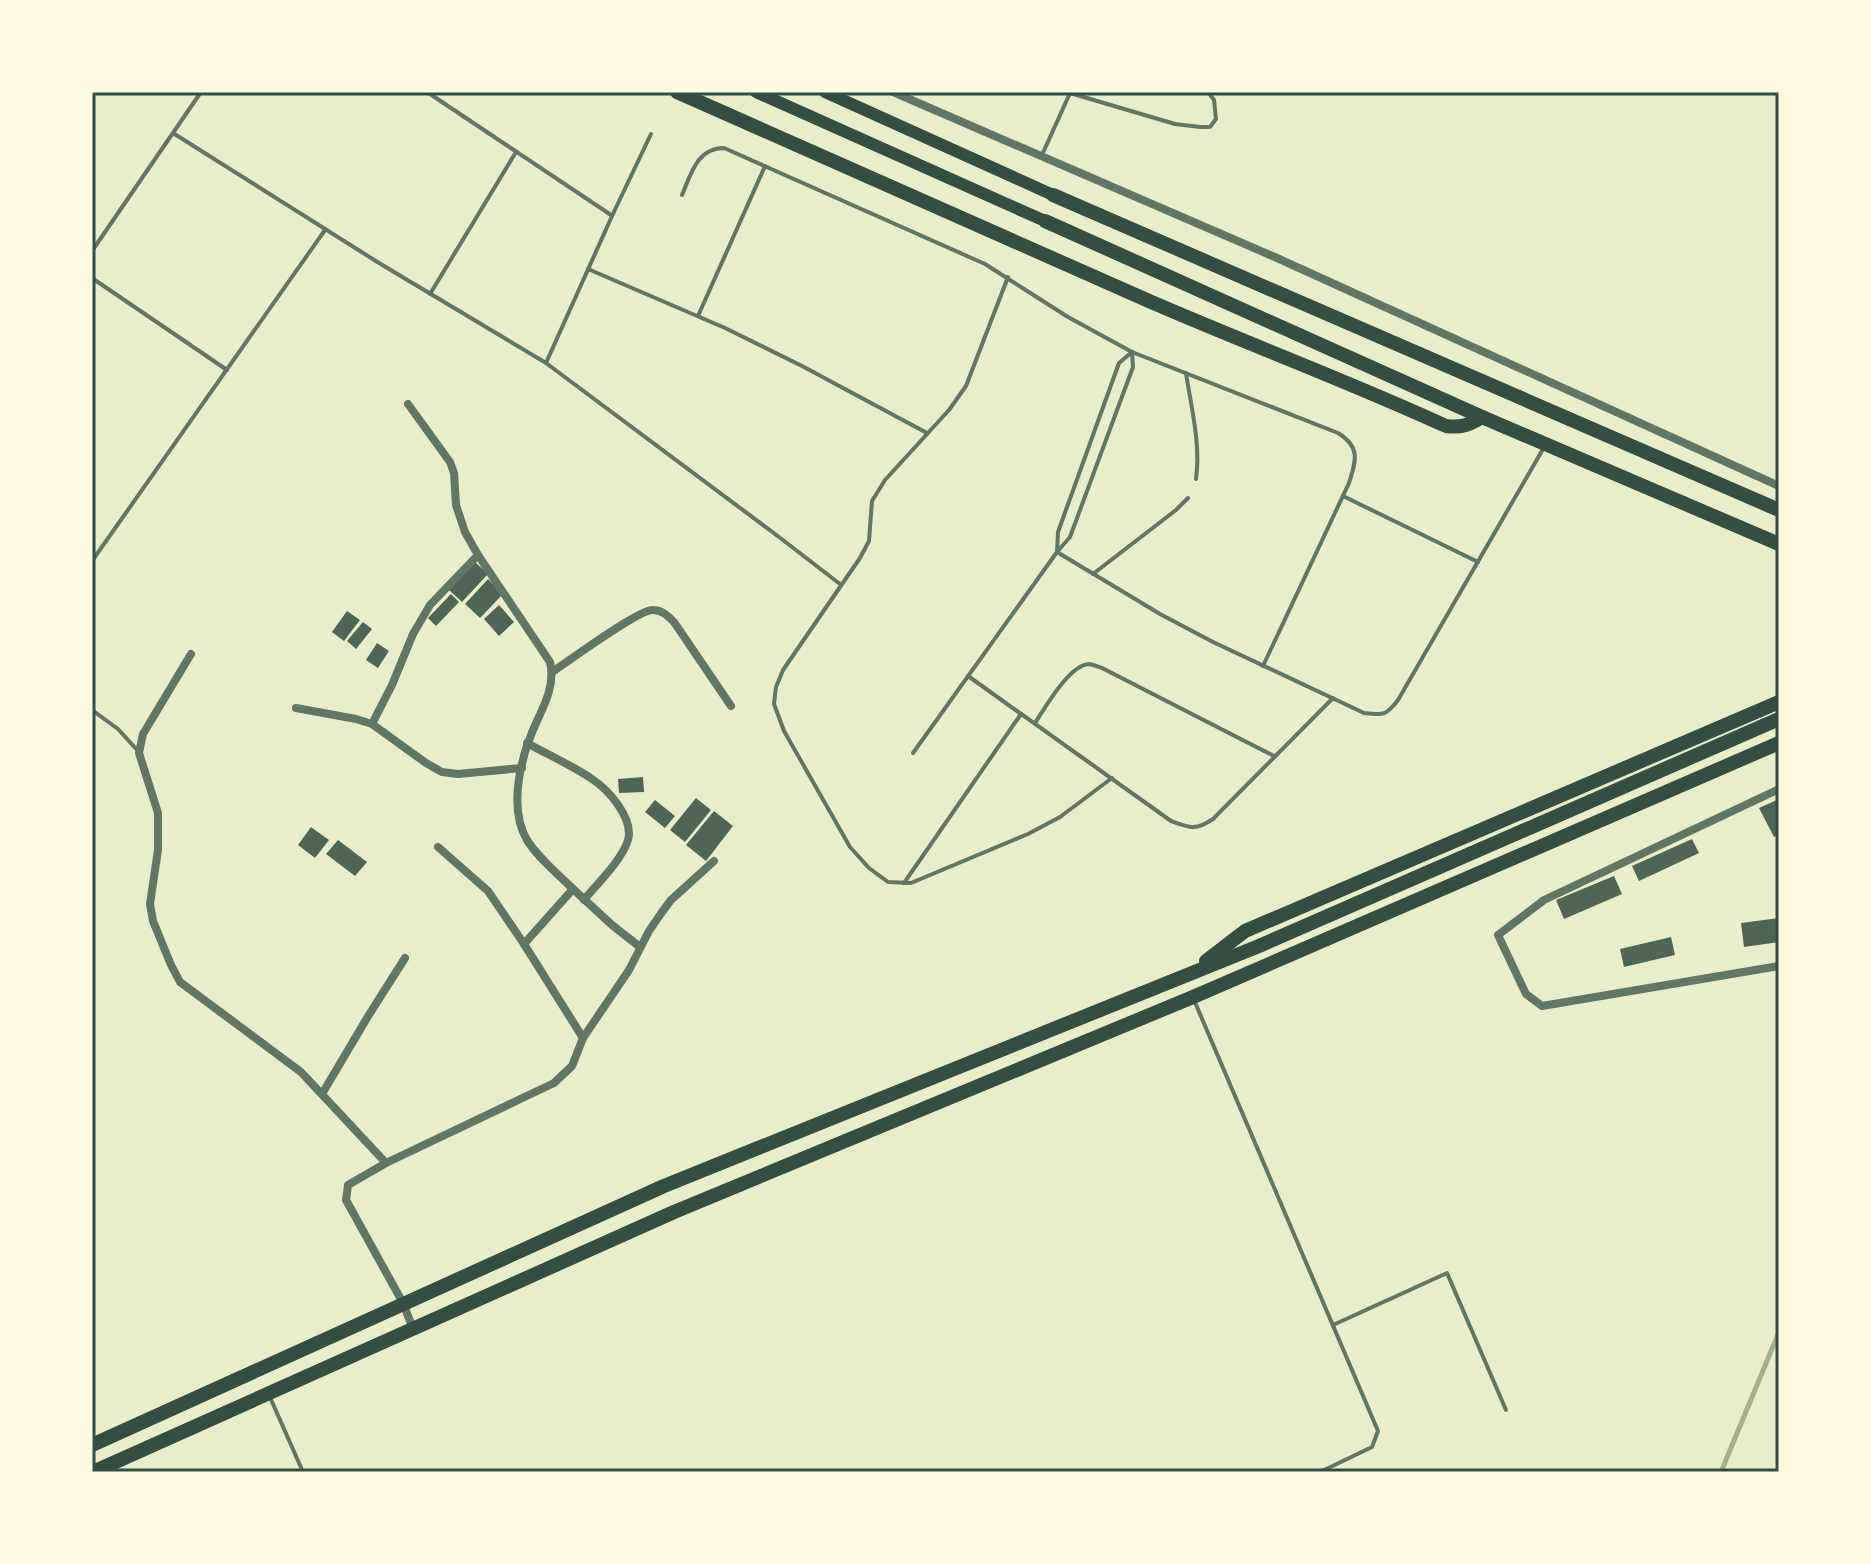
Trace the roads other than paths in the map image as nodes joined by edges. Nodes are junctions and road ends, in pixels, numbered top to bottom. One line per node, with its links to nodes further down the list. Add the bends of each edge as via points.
1 (201, 92): 11 (lane)
2 (427, 92): 13 (lane)
3 (677, 92): 32 (main road, via 1446,426 1459,427)
4 (756, 92): 19 (main road)
5 (825, 92): 17 (main road)
6 (893, 92): 10 (street)
7 (919, 92): 10 (lane)
8 (1070, 92): 9 (lane, via 1175,124 1210,127 1216,119); 14 (lane)
9 (1208, 92)
10 (914, 102): 14 (street)
11 (173, 133): 20 (lane); 21 (lane)
12 (651, 134): 18 (lane)
13 (516, 152): 18 (lane); 25 (lane)
14 (1041, 157): 36 (street)
15 (765, 166): 16 (lane, via 713,148 694,167); 23 (lane); 26 (lane)
16 (682, 195)
17 (1053, 195): 39 (main road)
18 (612, 216): 22 (lane)
19 (1045, 221): 32 (main road)
20 (325, 230): 25 (lane); 29 (lane)
21 (92, 251)
22 (588, 269): 26 (lane); 28 (lane)
23 (1008, 277): 27 (lane); 33 (lane, via 966,386)
24 (92, 278): 29 (lane)
25 (430, 294): 28 (lane)
26 (698, 316): 33 (lane)
27 (1132, 352): 30 (lane); 41 (lane, via 1133,367 1091,481 1070,537); 41 (lane, via 1119,363 1058,532)
28 (546, 363): 46 (lane)
29 (227, 370): 43 (lane)
30 (1186, 373): 35 (lane); 37 (lane, via 1350,440 1355,465)
31 (408, 404): 42 (street, via 450,462 456,505)
32 (1482, 417): 34 (main road)
33 (927, 433): 46 (lane, via 872,501 869,541)
34 (1546, 445): 40 (main road); 44 (lane)
35 (1196, 479)
36 (1779, 486)
37 (1343, 496): 44 (lane); 48 (lane)
38 (1188, 498): 45 (lane)
39 (1779, 510)
40 (1779, 544)
41 (1057, 552): 45 (lane); 50 (lane)
42 (478, 555): 49 (street); 59 (street, via 430,605)
43 (92, 561)
44 (1478, 562): 51 (lane, via 1389,711 1364,713)
45 (1093, 574): 48 (lane)
46 (840, 585): 70 (lane, via 783,670 774,704 850,847 888,882)
47 (191, 654): 62 (street, via 143,734)
48 (1263, 666): 51 (lane)
49 (552, 672): 53 (street, via 651,609 674,622); 60 (street)
50 (968, 676): 56 (lane); 63 (lane)
51 (1333, 698): 64 (lane)
52 (1779, 702): 77 (main road, via 1245,931)
53 (731, 706)
54 (296, 708): 59 (street)
55 (92, 710): 62 (lane)
56 (1021, 714): 58 (lane); 70 (lane)
57 (1779, 719): 77 (main road)
58 (1035, 723): 64 (lane, via 1070,674 1089,664); 66 (lane)
59 (372, 724): 65 (street, via 442,772)
60 (527, 743): 65 (street); 72 (street, via 595,780 629,825 628,841)
61 (1779, 743): 78 (main road)
62 (139, 753): 80 (street, via 158,813 153,921 180,982 301,1072)
63 (913, 753)
64 (1275, 757): 66 (lane, via 1200,827 1171,821)
65 (522, 768): 71 (street, via 517,793 527,839)
66 (1112, 778): 70 (lane, via 1028,834)
67 (1779, 789): 76 (street, via 1544,900 1498,935 1526,994 1542,1006)
68 (438, 847): 73 (street, via 488,891)
69 (714, 861): 74 (street, via 671,900)
70 (903, 883)
71 (573, 889): 72 (street); 73 (street)
72 (584, 900): 74 (street)
73 (524, 944): 79 (street)
74 (640, 947): 79 (street)
75 (405, 958): 80 (street)
76 (1779, 966)
77 (1193, 971): 82 (main road, via 664,1186)
78 (1193, 997): 83 (lane); 84 (main road, via 674,1212)
79 (583, 1038): 81 (street, via 572,1066 554,1083)
80 (322, 1094): 81 (street)
81 (386, 1163): 82 (street, via 348,1185 346,1200)
82 (403, 1303): 84 (street); 87 (main road)
83 (1333, 1325): 86 (lane, via 1447,1273); 90 (lane, via 1378,1431 1372,1447)
84 (413, 1329): 85 (main road)
85 (268, 1393): 88 (main road); 89 (lane)
86 (1506, 1410)
87 (92, 1445)
88 (93, 1472)
89 (303, 1472)
90 (1320, 1472)

